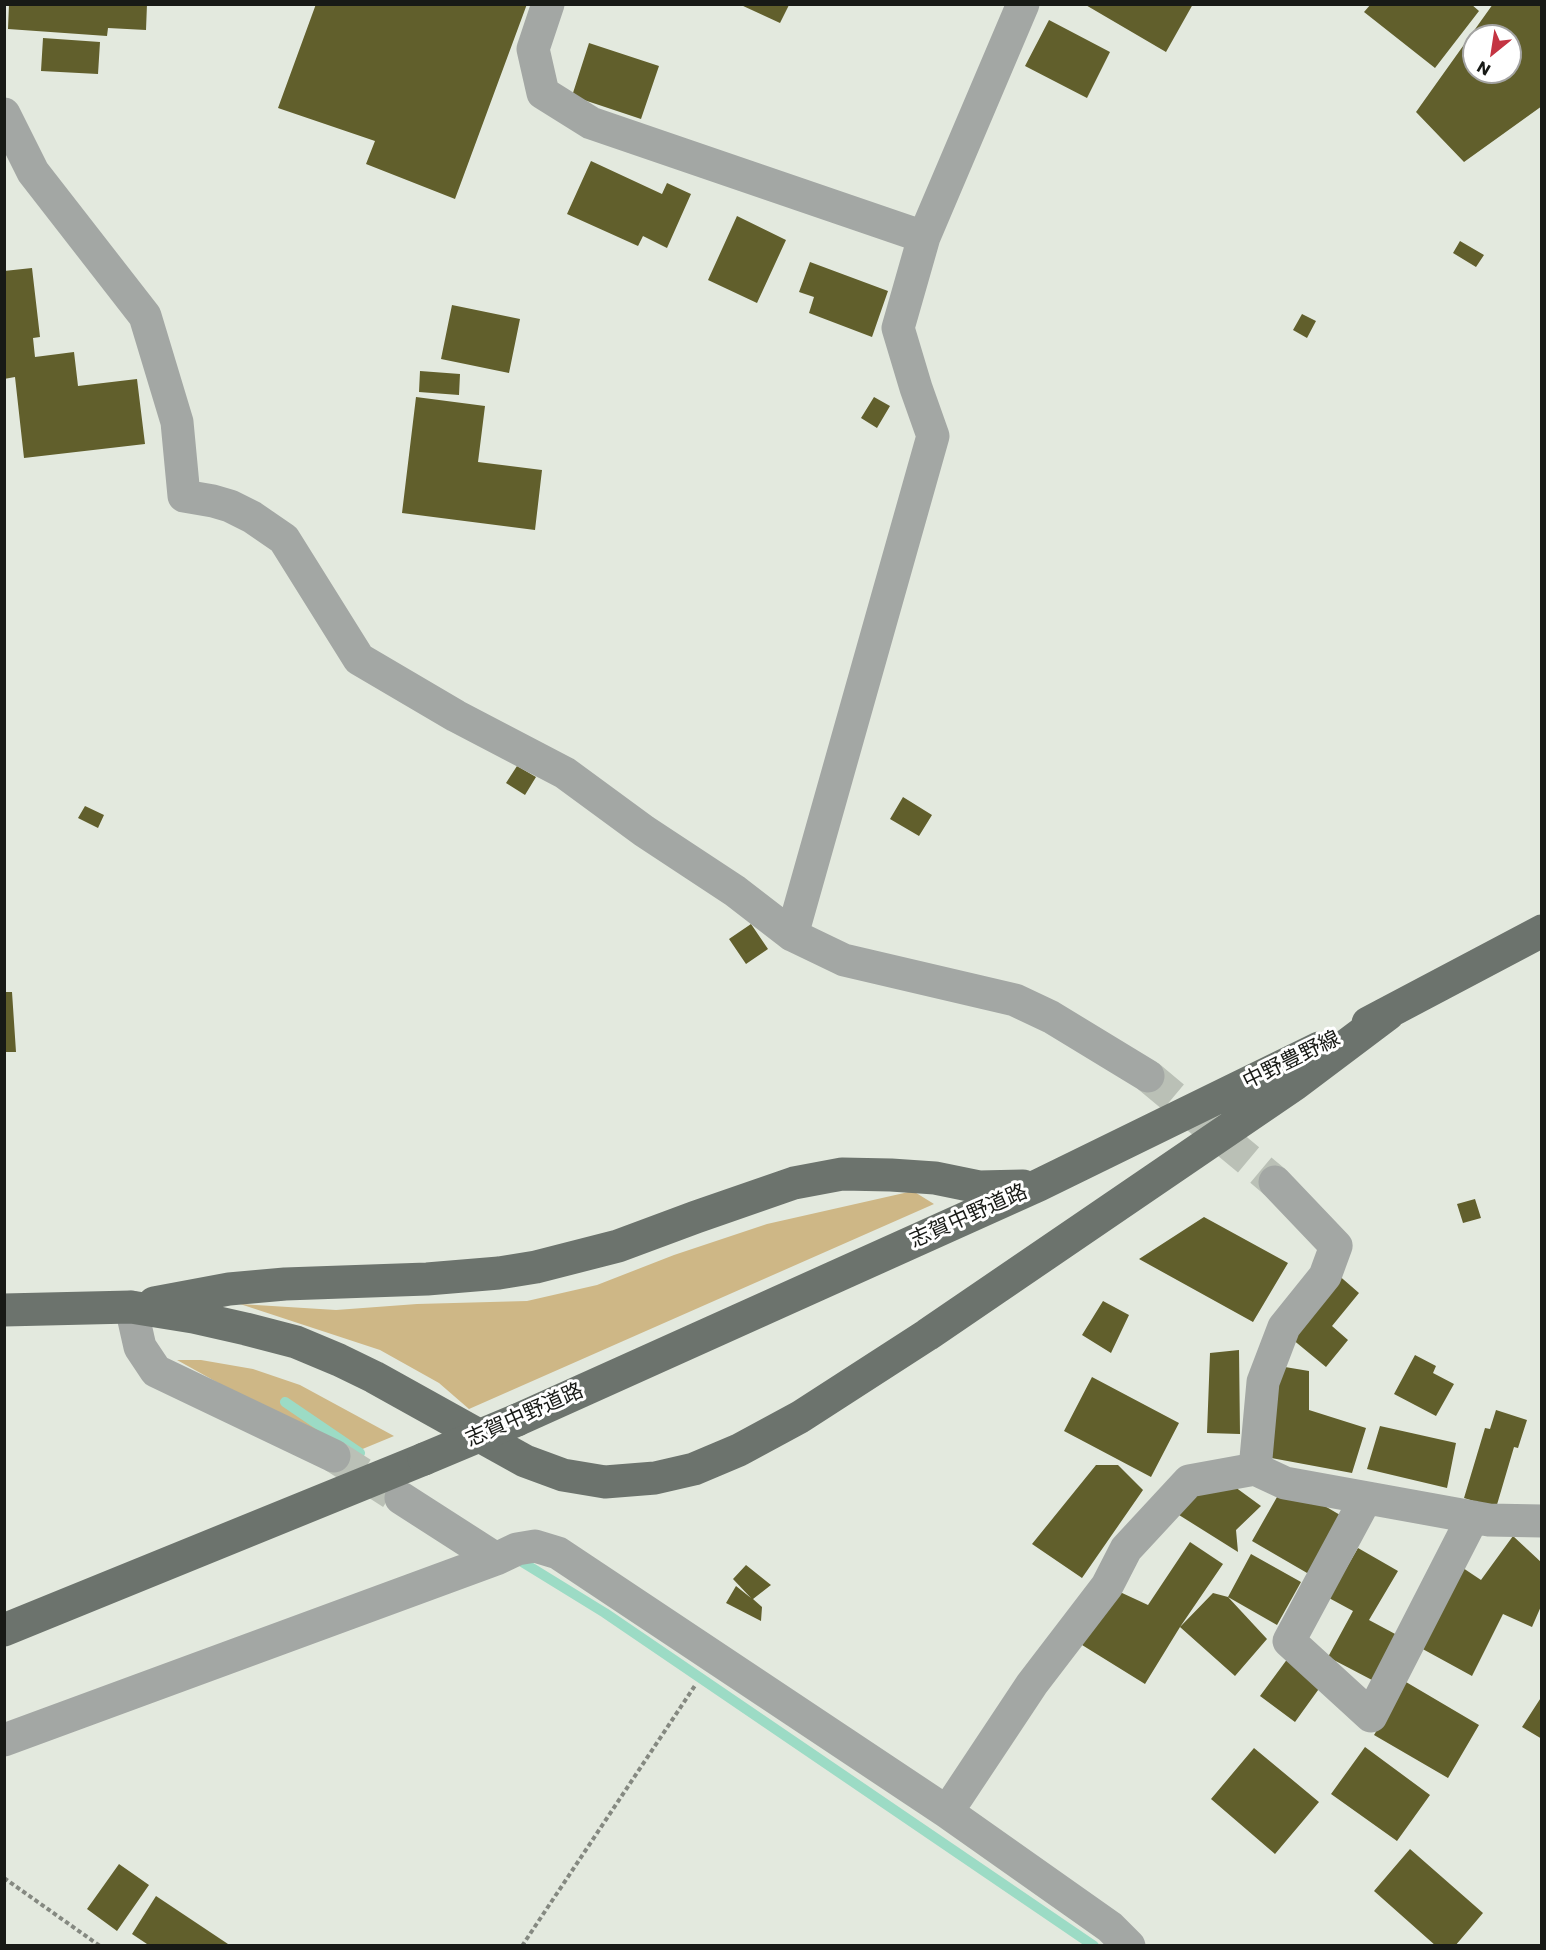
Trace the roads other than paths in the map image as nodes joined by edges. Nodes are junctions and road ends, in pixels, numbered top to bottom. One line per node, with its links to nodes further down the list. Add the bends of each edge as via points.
1 (548, 4): 4 (street, via 533,49 543,93 591,123)
2 (1023, 4): 4 (street)
3 (4, 114): 6 (street, via 33,172 145,315 177,423 184,496 230,507 284,538 359,659 565,773)
4 (924, 237): 6 (street, via 898,328 933,436)
5 (1542, 931): 7 (main road, 中野豊野線)
6 (792, 935): 8 (street, via 844,960 1015,1000 1051,1017)
7 (1388, 1014): 10 (main road, 中野豊野線); 11 (main road, via 1295,1084 927,1335 800,1417 740,1450 694,1469 655,1478 605,1482 563,1475 525,1461 374,1377 296,1342 194,1317)
8 (1148, 1076)
9 (1275, 1182): 14 (street, via 1336,1246 1325,1275 1284,1327 1263,1382)
10 (1039, 1185): 11 (main road, via 979,1187 935,1178 842,1174 794,1184 618,1246 536,1267 428,1279 251,1287); 20 (main road, 志賀中野道路, bridge, via 517,1420)
11 (131, 1307): 12 (main road); 13 (street, via 140,1347 156,1371)
12 (4, 1310)
13 (334, 1456)
14 (1255, 1469): 16 (street, via 1285,1484); 22 (street, via 1190,1481 1126,1549 1107,1586 1032,1684)
15 (401, 1498): 19 (street)
16 (1366, 1498): 17 (street); 17 (street, via 1289,1641 1371,1716)
17 (1473, 1517): 18 (street)
18 (1542, 1521)
19 (505, 1555): 21 (street); 22 (street, via 535,1546 558,1553)
20 (4, 1630)
21 (4, 1740)
22 (947, 1812): 23 (street)
23 (1110, 1939)

